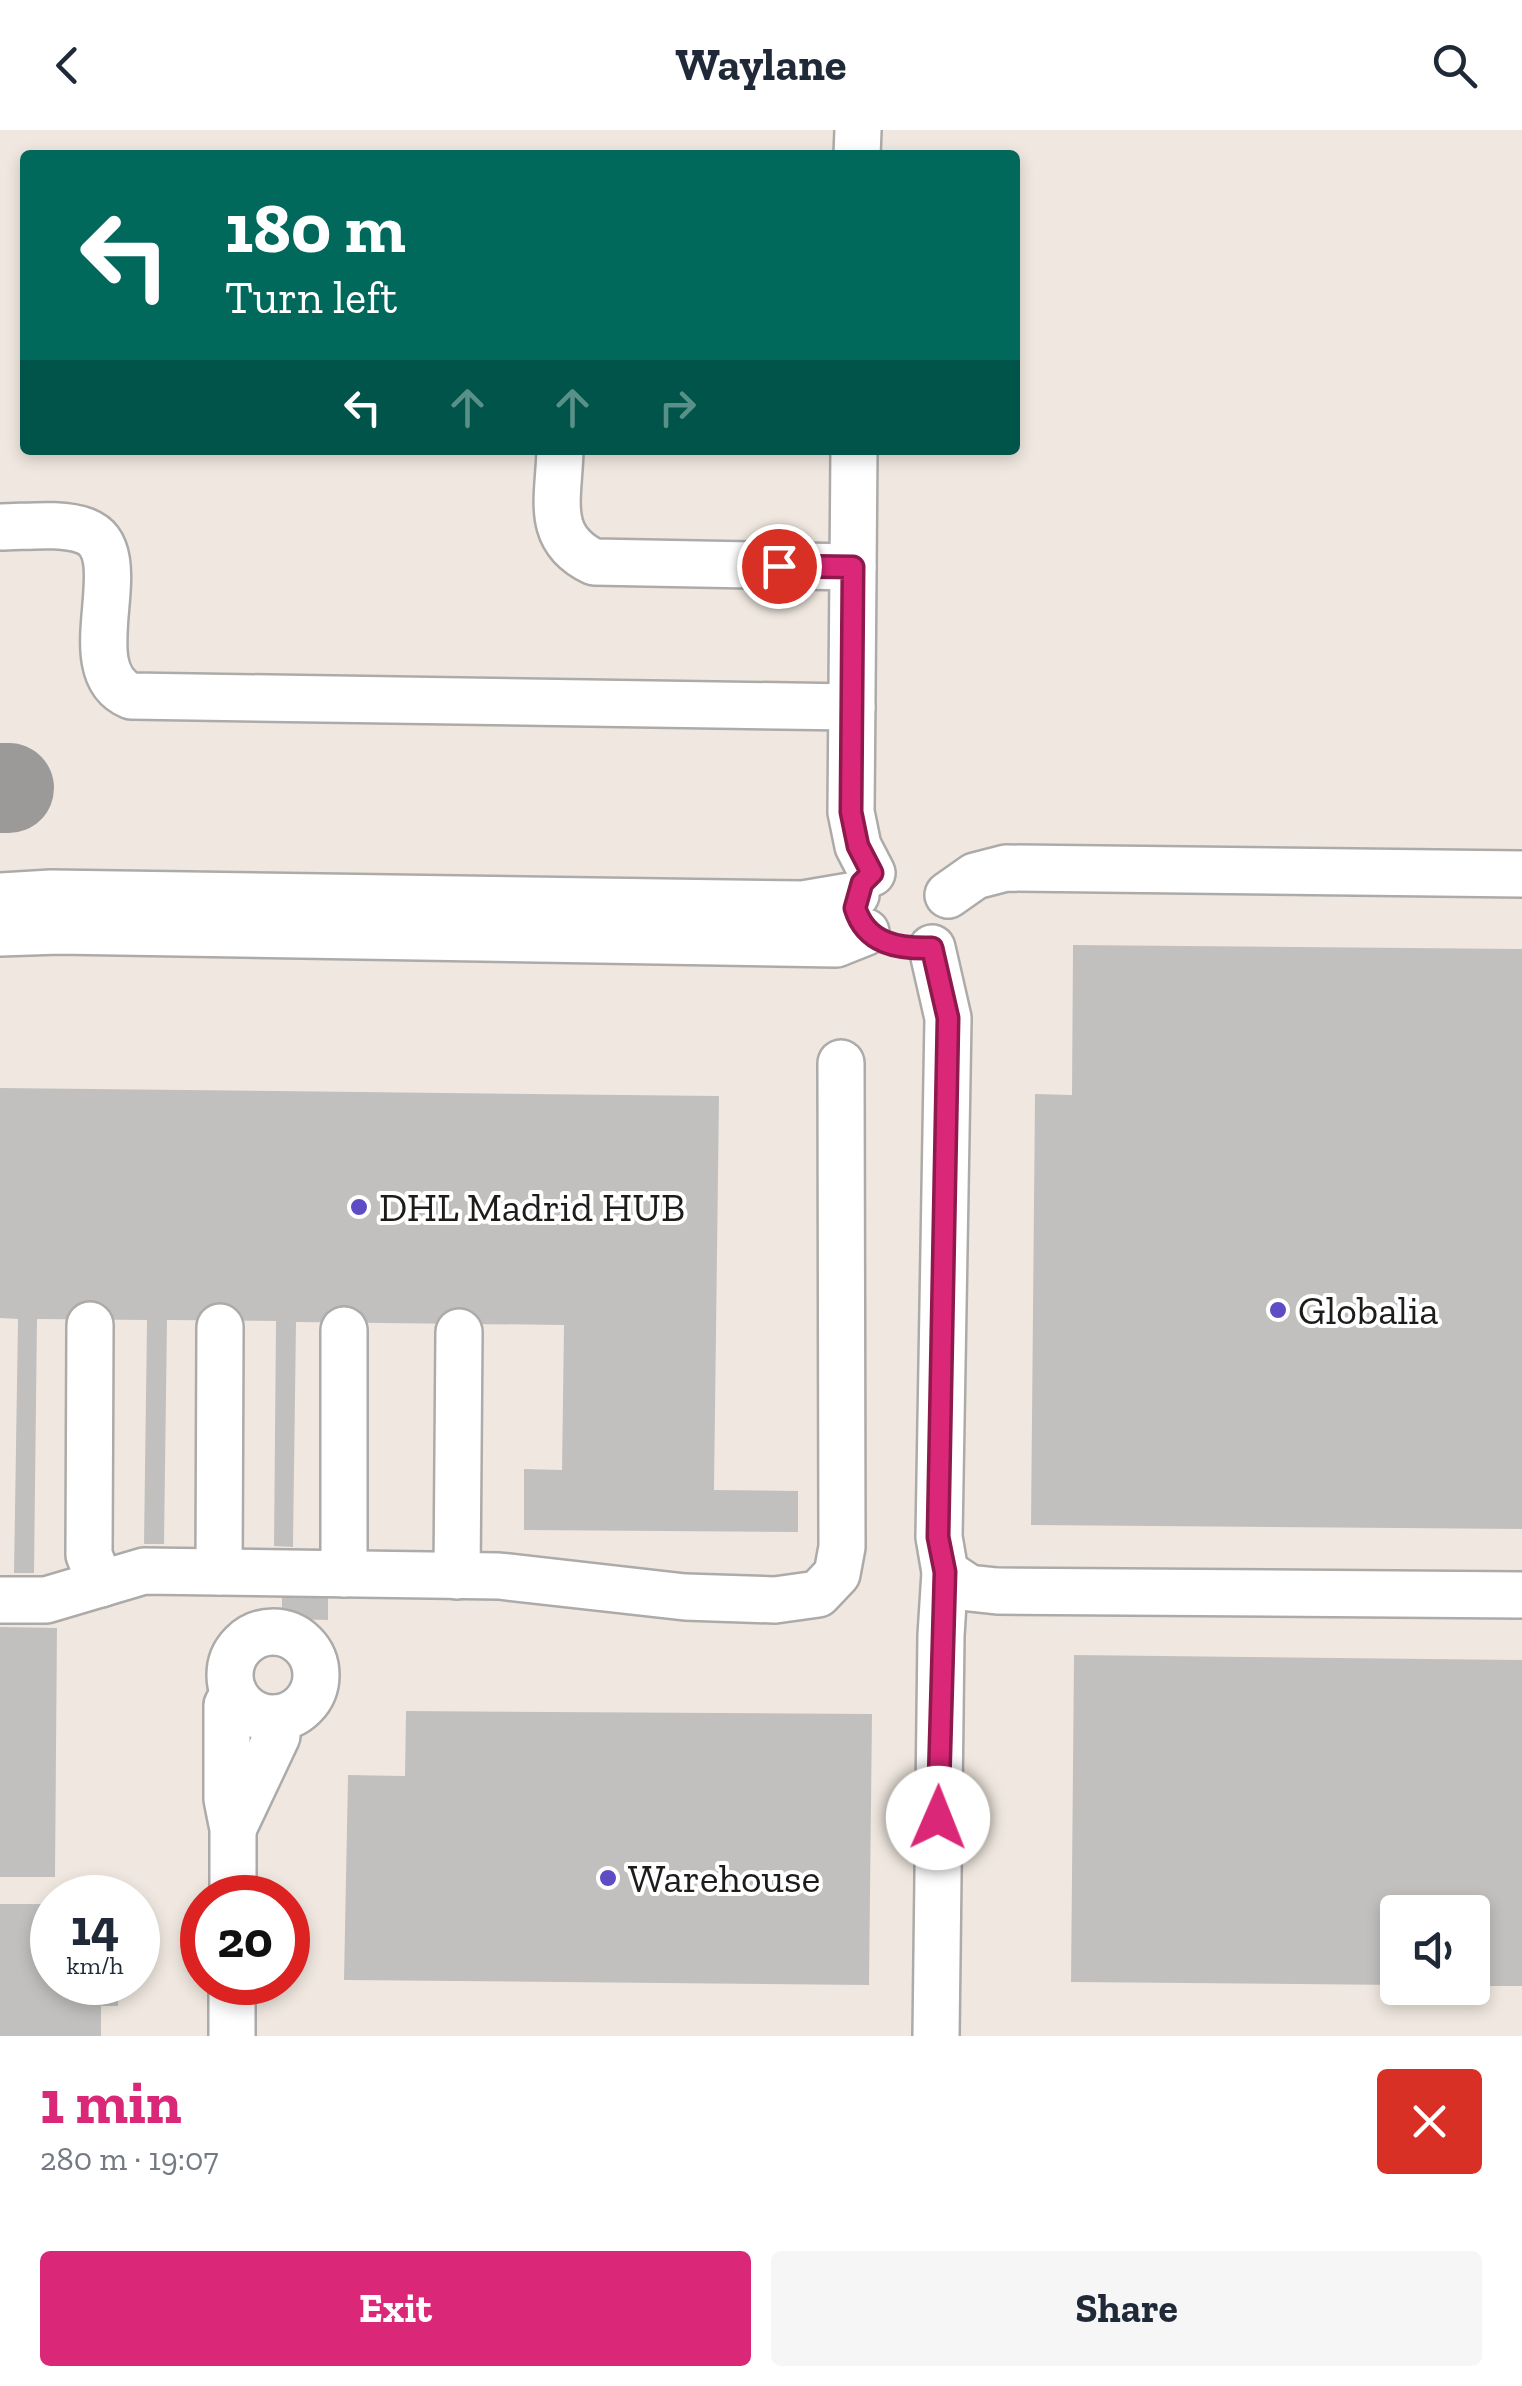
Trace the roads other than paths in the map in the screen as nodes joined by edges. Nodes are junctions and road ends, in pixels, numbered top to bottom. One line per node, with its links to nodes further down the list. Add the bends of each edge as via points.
1 (560, 455): 4 (lane, via 559,530 575,553 594,562)
2 (854, 455): 4 (lane)
3 (0, 527): 5 (lane, via 76,528 100,544 107,673 132,696)
4 (853, 567): 5 (lane)
5 (852, 707): 9 (lane, via 851,812)
6 (1522, 874): 7 (lane, via 1006,868 975,876)
7 (948, 895): 9 (lane, via 912,872 888,870); 11 (lane, via 952,928)
8 (0, 896): 9 (lane)
9 (865, 900): 10 (lane, via 836,944); 11 (lane, via 902,948)
10 (0, 933)
11 (932, 948): 18 (lane, via 948,1018 938,1537)
12 (841, 1062): 20 (lane, via 837,1574 818,1594 775,1600)
13 (90, 1325): 21 (lane, via 90,1555)
14 (220, 1326): 17 (lane)
15 (344, 1330): 19 (lane)
16 (459, 1332): 20 (lane)
17 (240, 1572): 19 (lane); 21 (lane, via 144,1571); 24 (lane)
18 (945, 1572): 22 (lane, via 969,1588 997,1591); 31 (lane)
19 (344, 1574): 20 (lane)
20 (457, 1576)
21 (101, 1584): 23 (lane, via 46,1600)
22 (1522, 1596)
23 (0, 1600)
24 (256, 1639): 25 (lane, via 232,1661); 26 (lane, via 287,1634 312,1656 314,1688 294,1712)
25 (234, 1693): 26 (lane, via 260,1716); 27 (lane, via 227,1724)
26 (278, 1718): 27 (lane, via 277,1736)
27 (233, 1829): 28 (lane)
28 (233, 1875)
29 (232, 2005): 30 (lane)
30 (232, 2036)
31 (936, 2036)

